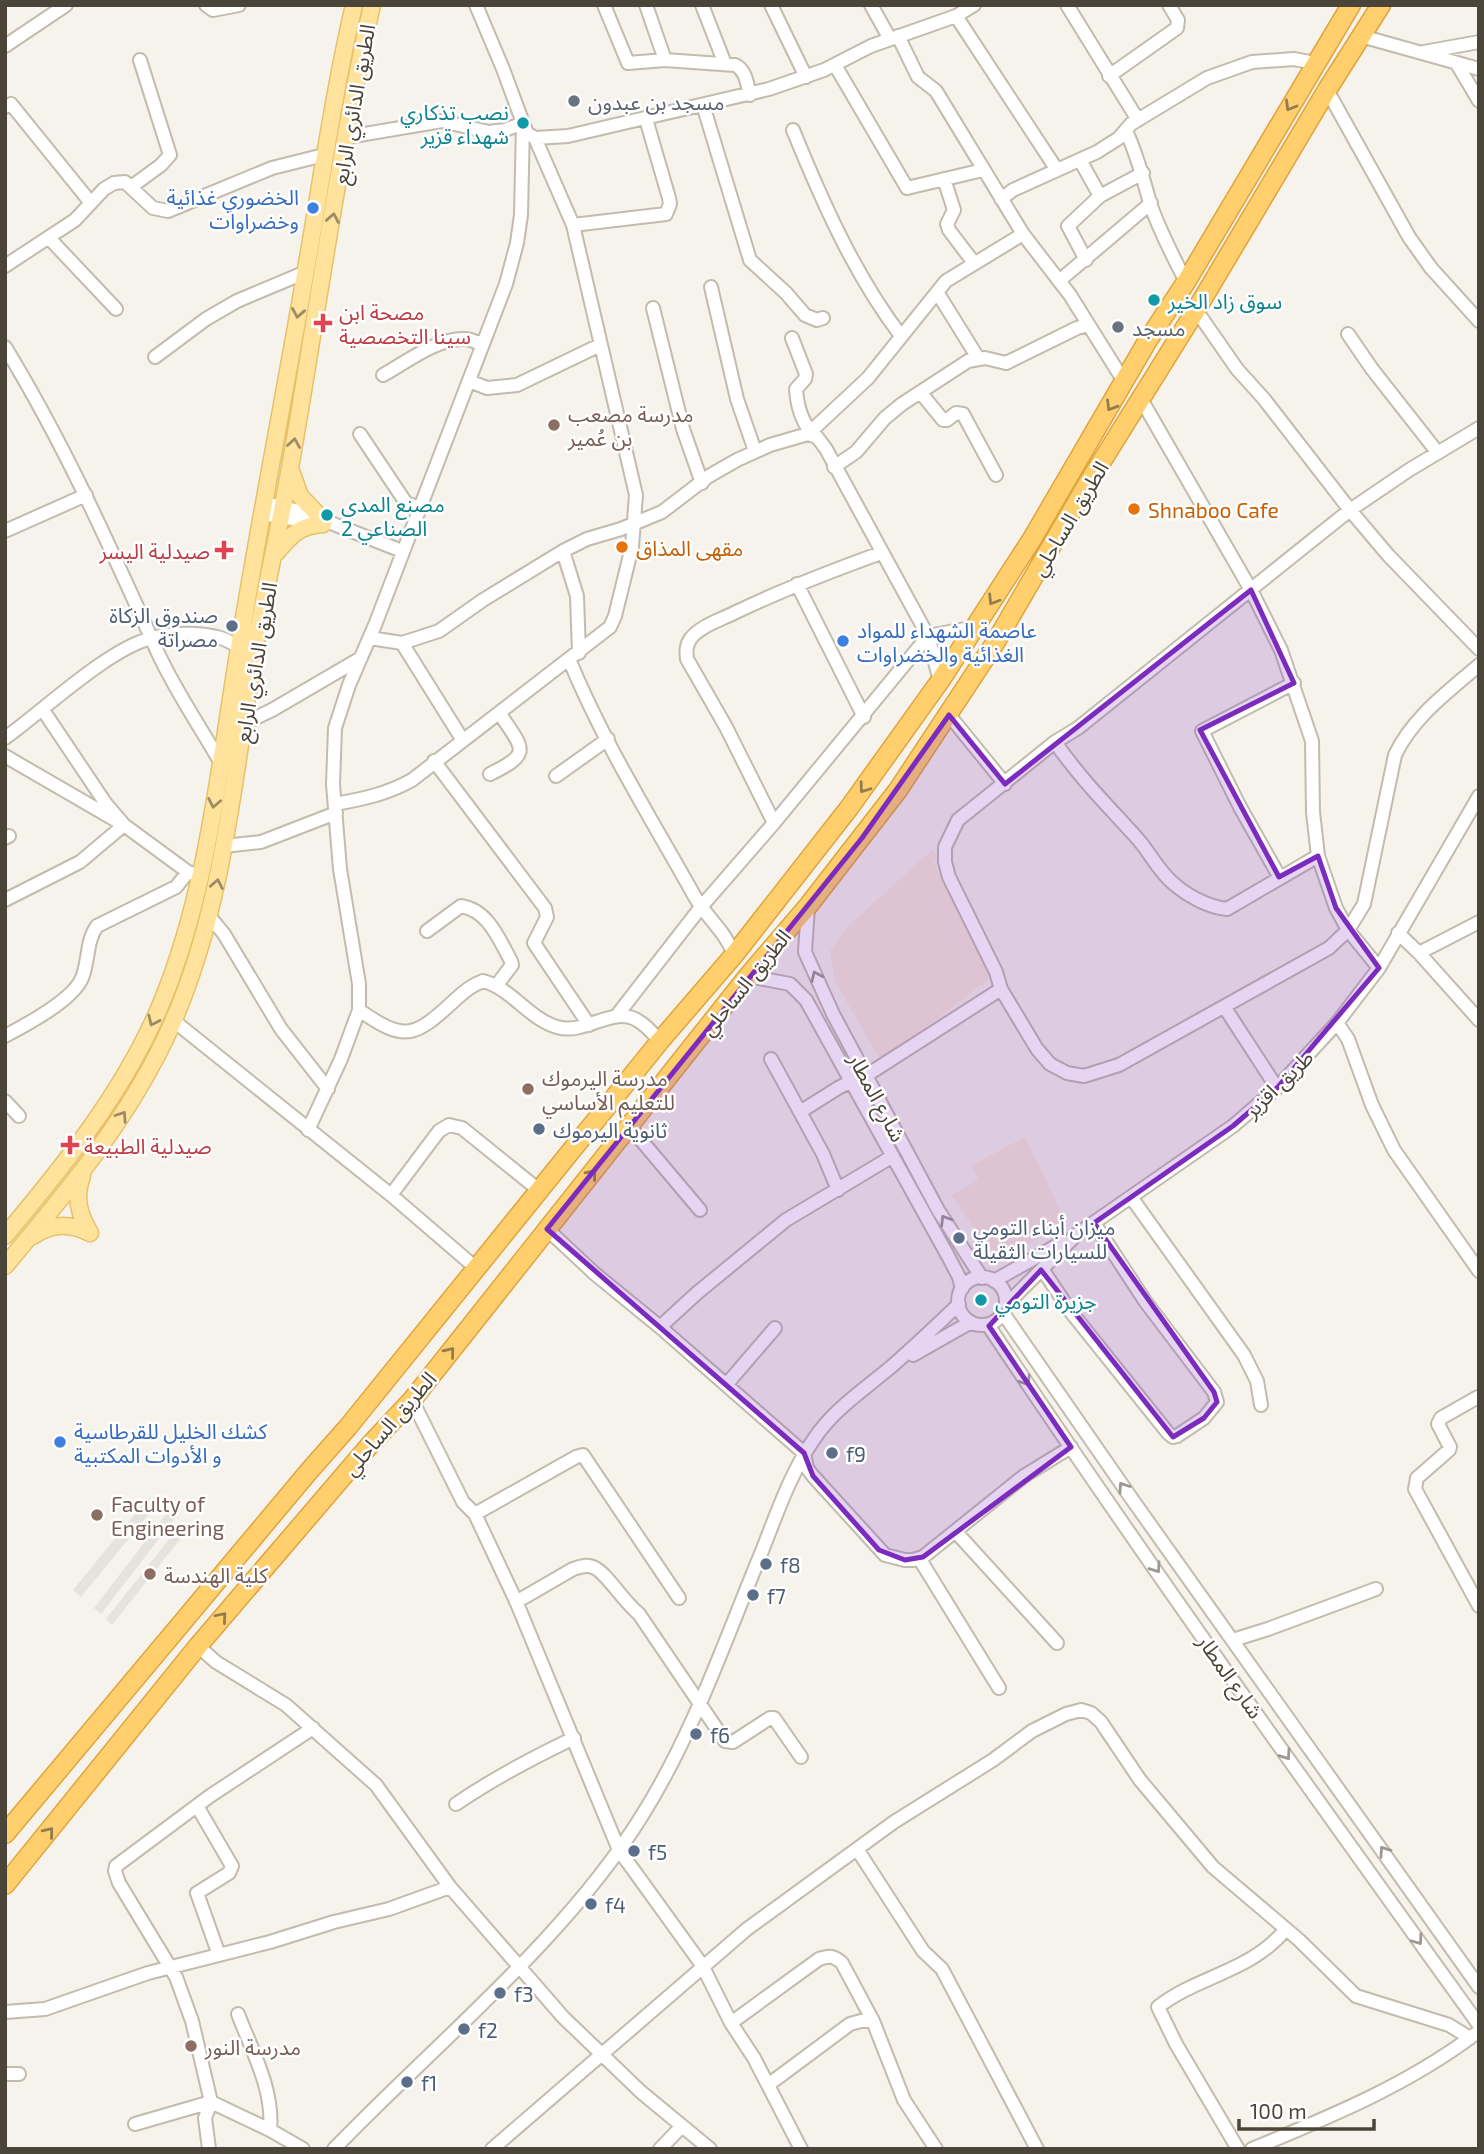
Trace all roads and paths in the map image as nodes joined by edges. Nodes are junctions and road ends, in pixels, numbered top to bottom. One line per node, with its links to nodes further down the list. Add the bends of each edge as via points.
1 (66, 5): 21 (street)
2 (206, 5): 3 (street, via 213,9)
3 (239, 5)
4 (354, 5): 45 (main road, الطريق الدائري الرابع)
5 (372, 5): 43 (main road, الطريق الدائري الرابع)
6 (476, 5): 40 (street)
7 (604, 5): 24 (street, via 628,63)
8 (646, 5): 24 (street)
9 (702, 5): 26 (street)
10 (771, 5): 31 (street)
11 (871, 5): 19 (street)
12 (974, 5): 17 (street)
13 (1067, 5): 30 (street)
14 (1169, 5): 30 (street, via 1178,20 1177,28)
15 (1351, 5): 25 (highway, الطريق الساحلي)
16 (1381, 5): 18 (highway, الطريق الساحلي)
17 (956, 16): 19 (street); 48 (street)
18 (1361, 36): 22 (street); 32 (highway, الطريق الساحلي)
19 (894, 37): 28 (street); 47 (street, via 918,77 936,91)
20 (1479, 42): 22 (street)
21 (5, 46)
22 (1419, 52): 27 (street)
23 (140, 60): 51 (street, via 170,155)
24 (665, 60): 26 (street)
25 (1315, 63): 39 (street, via 1270,60 1233,68 1206,78); 64 (highway, الطريق الساحلي, one-way to 64)
26 (725, 64): 34 (street, via 741,68)
27 (1457, 64): 29 (street); 35 (street)
28 (835, 65): 31 (street); 50 (street, via 904,186)
29 (1479, 69)
30 (1109, 76): 39 (street)
31 (806, 77): 34 (street)
32 (1326, 90): 69 (highway, الطريق الساحلي); 71 (street, via 1409,237)
33 (5, 91): 36 (street)
34 (750, 95): 37 (street)
35 (1479, 101)
36 (8, 105): 54 (street)
37 (703, 105): 38 (street); 70 (street, via 750,260 805,315)
38 (646, 119): 44 (street, via 568,136); 56 (street, via 669,210)
39 (1138, 120): 42 (street)
40 (523, 123): 43 (street, via 489,132 442,121); 44 (street); 76 (street, via 517,243)
41 (793, 130): 74 (street, via 832,222)
42 (1126, 131): 46 (street); 49 (street)
43 (347, 137): 92 (main road, الطريق الدائري الرابع, one-way to 43)
44 (535, 138): 56 (street)
45 (324, 155): 51 (street, via 272,168 168,211 153,208); 62 (main road, الطريق الدائري الرابع)
46 (1080, 160): 48 (street); 52 (street)
47 (983, 170): 50 (street); 53 (street)
48 (1056, 170): 53 (street)
49 (1143, 173): 52 (street); 55 (street)
50 (944, 179): 60 (street, via 954,210 948,230)
51 (131, 187): 54 (street, via 114,183)
52 (1100, 196): 59 (street, via 1068,226)
53 (1001, 199): 57 (street)
54 (91, 203): 58 (street)
55 (1151, 203): 59 (street); 64 (street)
56 (573, 225): 77 (street)
57 (1023, 234): 60 (street); 63 (street)
58 (49, 238): 61 (street); 68 (street)
59 (1086, 260): 63 (street)
60 (974, 262): 66 (street)
61 (5, 266)
62 (306, 272): 79 (street, via 206,319); 96 (main road, الطريق الدائري الرابع, one-way to 96)
63 (1059, 281): 72 (street)
64 (1186, 282): 83 (highway, الطريق الساحلي)
65 (711, 287): 89 (street, via 737,399)
66 (937, 292): 74 (street); 80 (street)
67 (653, 308): 94 (street, via 683,429)
68 (116, 309)
69 (1196, 310): 85 (highway, الطريق الساحلي); 98 (street, via 1237,369)
70 (823, 318)
71 (1479, 321)
72 (1088, 325): 80 (street, via 1006,363); 83 (street)
73 (1348, 334): 90 (street)
74 (901, 336): 87 (street, via 867,378)
75 (792, 338): 87 (street, via 806,374 796,396)
76 (483, 344): 81 (street, via 466,339 436,346); 82 (street)
77 (600, 345): 82 (street, via 517,385 487,388); 101 (street, via 636,495)
78 (5, 347): 95 (street)
79 (155, 357)
80 (978, 358): 84 (street)
81 (383, 375)
82 (469, 381): 97 (street)
83 (1125, 383): 109 (highway, الطريق الساحلي, one-way to 109)
84 (920, 392): 91 (street); 93 (street, via 943,420 963,414)
85 (1141, 399): 108 (street); 124 (highway, الطريق الساحلي)
86 (1479, 428): 90 (street)
87 (810, 433): 89 (street); 91 (street)
88 (360, 434): 97 (street, via 406,503)
89 (755, 451): 94 (street)
90 (1438, 453): 98 (street)
91 (834, 467): 105 (street)
92 (290, 468): 99 (main road, الطريق الدائري الرابع); 100 (main road, via 300,496)
93 (996, 475)
94 (702, 483): 101 (street, via 662,512)
95 (86, 495): 102 (street); 111 (street)
96 (264, 508): 99 (street); 114 (main road, الطريق الدائري الرابع)
97 (420, 508): 103 (street)
98 (1350, 510): 108 (street); 115 (street)
99 (282, 512): 100 (street); 106 (main road, الطريق الدائري الرابع)
100 (326, 523): 103 (street); 106 (main road, via 304,526)
101 (634, 524): 104 (street); 117 (street, via 610,627)
102 (5, 531)
103 (402, 551): 112 (street)
104 (564, 551): 113 (street, via 439,631); 117 (street, via 577,596)
105 (881, 553): 107 (street); 110 (street)
106 (274, 555): 116 (main road, الطريق الدائري الرابع)
107 (797, 584): 125 (street); 139 (street, via 705,628 685,650)
108 (1251, 590): 121 (street); 130 (street)
109 (976, 627): 110 (street); 120 (highway, الطريق الساحلي)
110 (929, 636): 120 (street); 125 (street)
111 (152, 638): 114 (street, via 199,634 219,637); 122 (street, via 104,663); 133 (street)
112 (370, 638): 113 (street); 118 (street)
113 (402, 643): 129 (street)
114 (239, 648): 116 (street); 133 (main road, الطريق الدائري الرابع)
115 (1479, 649)
116 (254, 656): 126 (main road, الطريق الدائري الرابع)
117 (574, 656): 123 (street); 128 (street, via 587,702)
118 (360, 658): 126 (street); 138 (street, via 335,728)
119 (1479, 665): 150 (street, via 1428,709 1401,742 1364,904)
120 (940, 681): 154 (highway, الطريق الساحلي, one-way to 154, via 849,808)
121 (1294, 683): 142 (street, via 1312,741); 144 (street, via 1202,730)
122 (43, 710): 127 (street); 140 (street)
123 (500, 714): 129 (street); 134 (street, via 520,755)
124 (949, 715): 136 (street); 146 (highway, الطريق الساحلي, via 898,790)
125 (864, 717): 139 (street)
126 (243, 724): 141 (main road, الطريق الدائري الرابع)
127 (5, 738)
128 (608, 739): 135 (street); 147 (street)
129 (462, 740): 132 (street)
130 (1055, 742): 136 (street); 144 (street, via 1168,878 1193,897 1227,909)
131 (5, 757): 140 (street)
132 (434, 761): 138 (street, via 396,789); 167 (street, via 545,908 547,917 534,943)
133 (222, 765): 143 (main road, الطريق الدائري الرابع, one-way to 143)
134 (490, 774)
135 (556, 776)
136 (1005, 784): 158 (street, via 958,820 945,847 949,877)
137 (1479, 796): 152 (street, طريق اقزير)
138 (335, 809): 141 (street, via 261,842); 160 (street)
139 (774, 823): 147 (street)
140 (124, 825): 143 (street); 145 (street, via 80,862)
141 (224, 846): 148 (main road, الطريق الدائري الرابع, one-way to 141)
142 (1318, 856): 144 (street); 150 (street)
143 (194, 874): 168 (street, via 97,926 78,986); 190 (main road, الطريق الدائري الرابع, one-way to 190, via 191,918 171,977 132,1063 83,1139)
144 (1280, 878)
145 (5, 900)
146 (808, 906): 156 (highway, الطريق الساحلي); 162 (street, شارع المطار, one-way to 146, via 805,952)
147 (701, 907): 154 (street, via 729,940); 161 (street)
148 (210, 917): 164 (main road, الطريق الدائري الرابع); 174 (street, via 225,934 281,1029)
149 (1479, 922): 153 (street)
150 (1348, 930): 155 (street); 159 (street, via 1329,948)
151 (427, 931): 157 (street, via 461,906 476,909 511,961)
152 (1398, 933): 153 (street); 155 (street, طريق اقزير)
153 (1419, 953): 163 (street)
154 (734, 955): 169 (highway, الطريق الساحلي)
155 (1379, 968): 166 (street, طريق اقزير)
156 (748, 976): 165 (street, شارع المطار, via 790,984); 178 (highway, الطريق الساحلي)
157 (496, 986): 160 (street, via 483,981 474,984 424,1026 404,1032 381,1026); 167 (street, via 556,1027)
158 (1002, 989): 159 (street, via 1050,1063 1084,1076 1119,1065); 171 (street)
159 (1225, 1008): 173 (street)
160 (359, 1010): 174 (street)
161 (618, 1014): 167 (street); 169 (street, via 640,1021)
162 (833, 1014): 165 (street); 171 (street, شارع المطار)
163 (1479, 1020)
164 (174, 1021): 179 (street); 181 (main road, الطريق الدائري الرابع, one-way to 164, via 129,1105)
165 (818, 1022): 172 (street, شارع المطار)
166 (1337, 1023): 173 (street, طريق اقزير); 195 (street, via 1394,1150)
167 (589, 1025)
168 (5, 1036)
169 (660, 1041): 183 (highway, الطريق الساحلي)
170 (771, 1059): 176 (street)
171 (867, 1075): 196 (street, شارع المطار, one-way to 171, via 938,1210)
172 (852, 1081): 176 (street); 180 (street, شارع المطار)
173 (1277, 1088): 185 (street, طريق اقزير, via 1233,1126)
174 (328, 1089): 179 (street)
175 (5, 1101): 177 (street)
176 (800, 1112): 182 (street)
177 (19, 1116)
178 (630, 1127): 186 (street); 188 (highway, الطريق الساحلي, one-way to 178)
179 (309, 1130): 184 (street)
180 (893, 1156): 182 (street); 197 (street, شارع المطار)
181 (87, 1166): 191 (main road, الطريق الدائري الرابع); 191 (main road, via 77,1197 90,1233 62,1225 41,1231)
182 (838, 1190): 202 (street, via 786,1220)
183 (540, 1191): 184 (street, via 462,1128 449,1125 439,1131); 193 (highway, الطريق الساحلي)
184 (391, 1195): 193 (street)
185 (1130, 1197): 187 (street, طريق اقزير); 208 (street, via 1244,1355 1257,1381)
186 (699, 1210)
187 (1094, 1223): 189 (street, طريق اقزير); 194 (street, via 1214,1392 1217,1402 1204,1419 1172,1437)
188 (547, 1229): 202 (street); 207 (highway, الطريق الساحلي, one-way to 188)
189 (1076, 1235): 194 (street, طريق اقزير); 196 (street)
190 (5, 1236)
191 (26, 1242): 192 (main road, الطريق الدائري الرابع)
192 (5, 1266)
193 (476, 1268): 210 (highway, الطريق الساحلي)
194 (1042, 1269): 199 (street, طريق اقزير)
195 (1479, 1271)
196 (988, 1279): 197 (street, via 970,1281); 199 (street, via 1003,1290)
197 (962, 1289): 198 (street)
198 (959, 1304): 200 (street); 204 (street)
199 (1005, 1309): 201 (street); 223 (street, شارع المطار, one-way to 199)
200 (971, 1322): 201 (street); 204 (street)
201 (988, 1325): 212 (street, شارع المطار, one-way to 212)
202 (660, 1327): 205 (street)
203 (775, 1328): 205 (street)
204 (892, 1367): 213 (street, via 836,1413)
205 (726, 1385): 213 (street)
206 (1478, 1397): 209 (street); 222 (street, via 1441,1418 1438,1424 1449,1450 1417,1478 1415,1489)
207 (412, 1400): 211 (highway, الطريق الساحلي); 216 (street, via 463,1502)
208 (1261, 1405)
209 (1479, 1410)
210 (348, 1427): 211 (highway, via 352,1445); 214 (highway, الطريق الساحلي)
211 (369, 1446): 215 (highway, الطريق الساحلي)
212 (1071, 1447): 217 (street, via 1024,1476); 228 (street, شارع المطار, one-way to 228)
213 (804, 1453): 218 (street, via 813,1476 879,1549 905,1560); 229 (street)
214 (310, 1470): 215 (highway, via 325,1473); 235 (highway, الطريق الساحلي)
215 (329, 1491): 225 (highway, الطريق الساحلي, one-way to 215)
216 (475, 1514): 220 (street, via 583,1455); 221 (street)
217 (956, 1532): 218 (street); 224 (street)
218 (919, 1558): 227 (street)
219 (1376, 1589): 223 (street)
220 (679, 1598)
221 (516, 1602): 229 (street, via 573,1569 596,1568 639,1614); 231 (street)
222 (1479, 1606)
223 (1233, 1640): 226 (street, شارع المطار)
224 (1057, 1643)
225 (198, 1646): 230 (street); 238 (highway, الطريق الساحلي, one-way to 225)
226 (1261, 1680): 228 (street); 245 (street, شارع المطار, one-way to 226)
227 (999, 1688)
228 (1242, 1693): 250 (street, شارع المطار, one-way to 250)
229 (700, 1702): 232 (street, via 729,1743 774,1718); 237 (street, via 660,1784)
230 (313, 1728): 234 (street); 239 (street, via 376,1785)
231 (574, 1738): 233 (street, via 515,1766); 237 (street)
232 (801, 1757)
233 (456, 1804)
234 (197, 1806): 241 (street, via 232,1866 197,1893); 244 (street, via 121,1861 115,1871)
235 (5, 1834)
236 (857, 1849): 240 (street, via 1039,1727 1066,1714 1086,1711 1101,1722 1140,1780 1213,1867); 243 (street); 268 (street, via 923,1951 942,1969)
237 (619, 1850): 242 (street); 243 (street)
238 (5, 1885)
239 (450, 1887): 241 (street, via 389,1909); 242 (street)
240 (1286, 1929): 251 (street, via 1361,1999); 269 (street, via 1256,1957 1158,2007)
241 (219, 1955): 244 (street)
242 (519, 1965): 252 (street); 262 (street)
243 (702, 1965): 249 (street); 252 (street)
244 (170, 1967): 246 (street, via 45,2009); 256 (street, via 192,2021)
245 (1479, 1987)
246 (5, 2012)
247 (238, 2014): 259 (street, via 268,2092)
248 (873, 2021): 249 (street, via 842,1963 828,1955); 255 (street, via 850,2024); 267 (street, via 904,2100)
249 (731, 2023): 255 (street)
250 (1479, 2025)
251 (1474, 2035): 270 (street, via 1386,2090)
252 (600, 2054): 258 (street); 263 (street)
253 (5, 2074): 254 (street)
254 (19, 2074)
255 (768, 2085): 266 (street)
256 (211, 2102): 257 (street); 259 (street); 260 (street, via 205,2118)
257 (135, 2124)
258 (682, 2126): 264 (street); 265 (street)
259 (270, 2130): 261 (street)
260 (209, 2149)
261 (303, 2149)
262 (334, 2149)
263 (492, 2149)
264 (660, 2149)
265 (710, 2149)
266 (801, 2149)
267 (936, 2149)
268 (1037, 2149)
269 (1238, 2149)
270 (1252, 2149)

